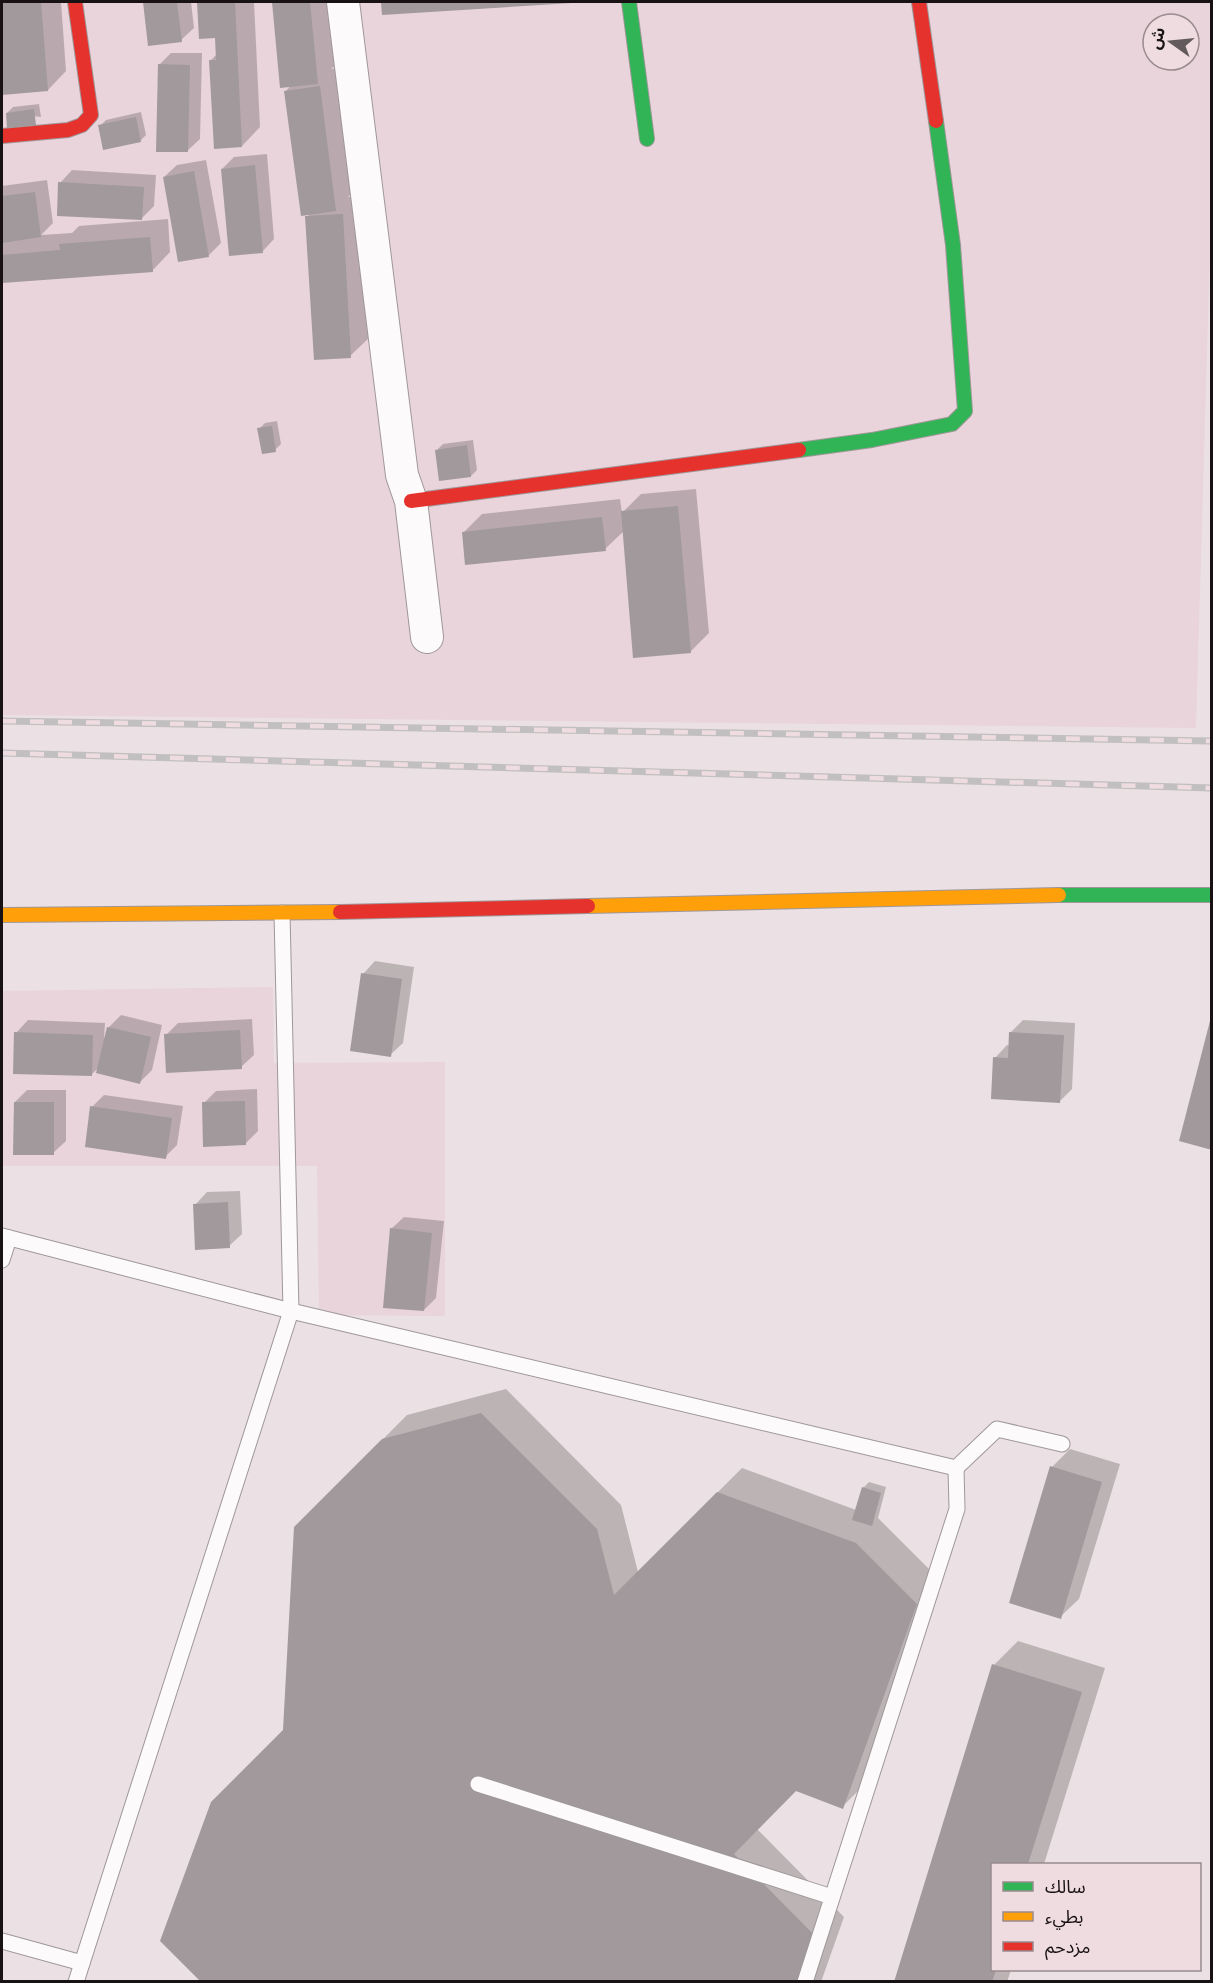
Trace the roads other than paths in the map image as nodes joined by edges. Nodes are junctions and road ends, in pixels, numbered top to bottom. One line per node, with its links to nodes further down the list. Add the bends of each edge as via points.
1 (75, 2): 5 (street, via 91,115 68,130)
2 (343, 2): 7 (street, via 402,475)
3 (629, 2): 6 (street)
4 (919, 2): 7 (street, via 953,245 966,411 952,424 872,440)
5 (2, 136)
6 (647, 140)
7 (411, 501): 8 (street)
8 (427, 637)
9 (1212, 895): 10 (street)
10 (282, 913): 11 (street); 14 (lane)
11 (2, 915)
12 (5, 1237): 13 (lane); 14 (lane)
13 (2, 1260)
14 (291, 1311): 16 (lane); 20 (lane)
15 (1062, 1444): 16 (lane, via 997,1429)
16 (956, 1468): 18 (lane, via 957,1509)
17 (478, 1784): 18 (lane)
18 (832, 1897): 22 (lane)
19 (2, 1941): 20 (lane)
20 (82, 1962): 21 (lane)
21 (76, 1982)
22 (805, 1982)

